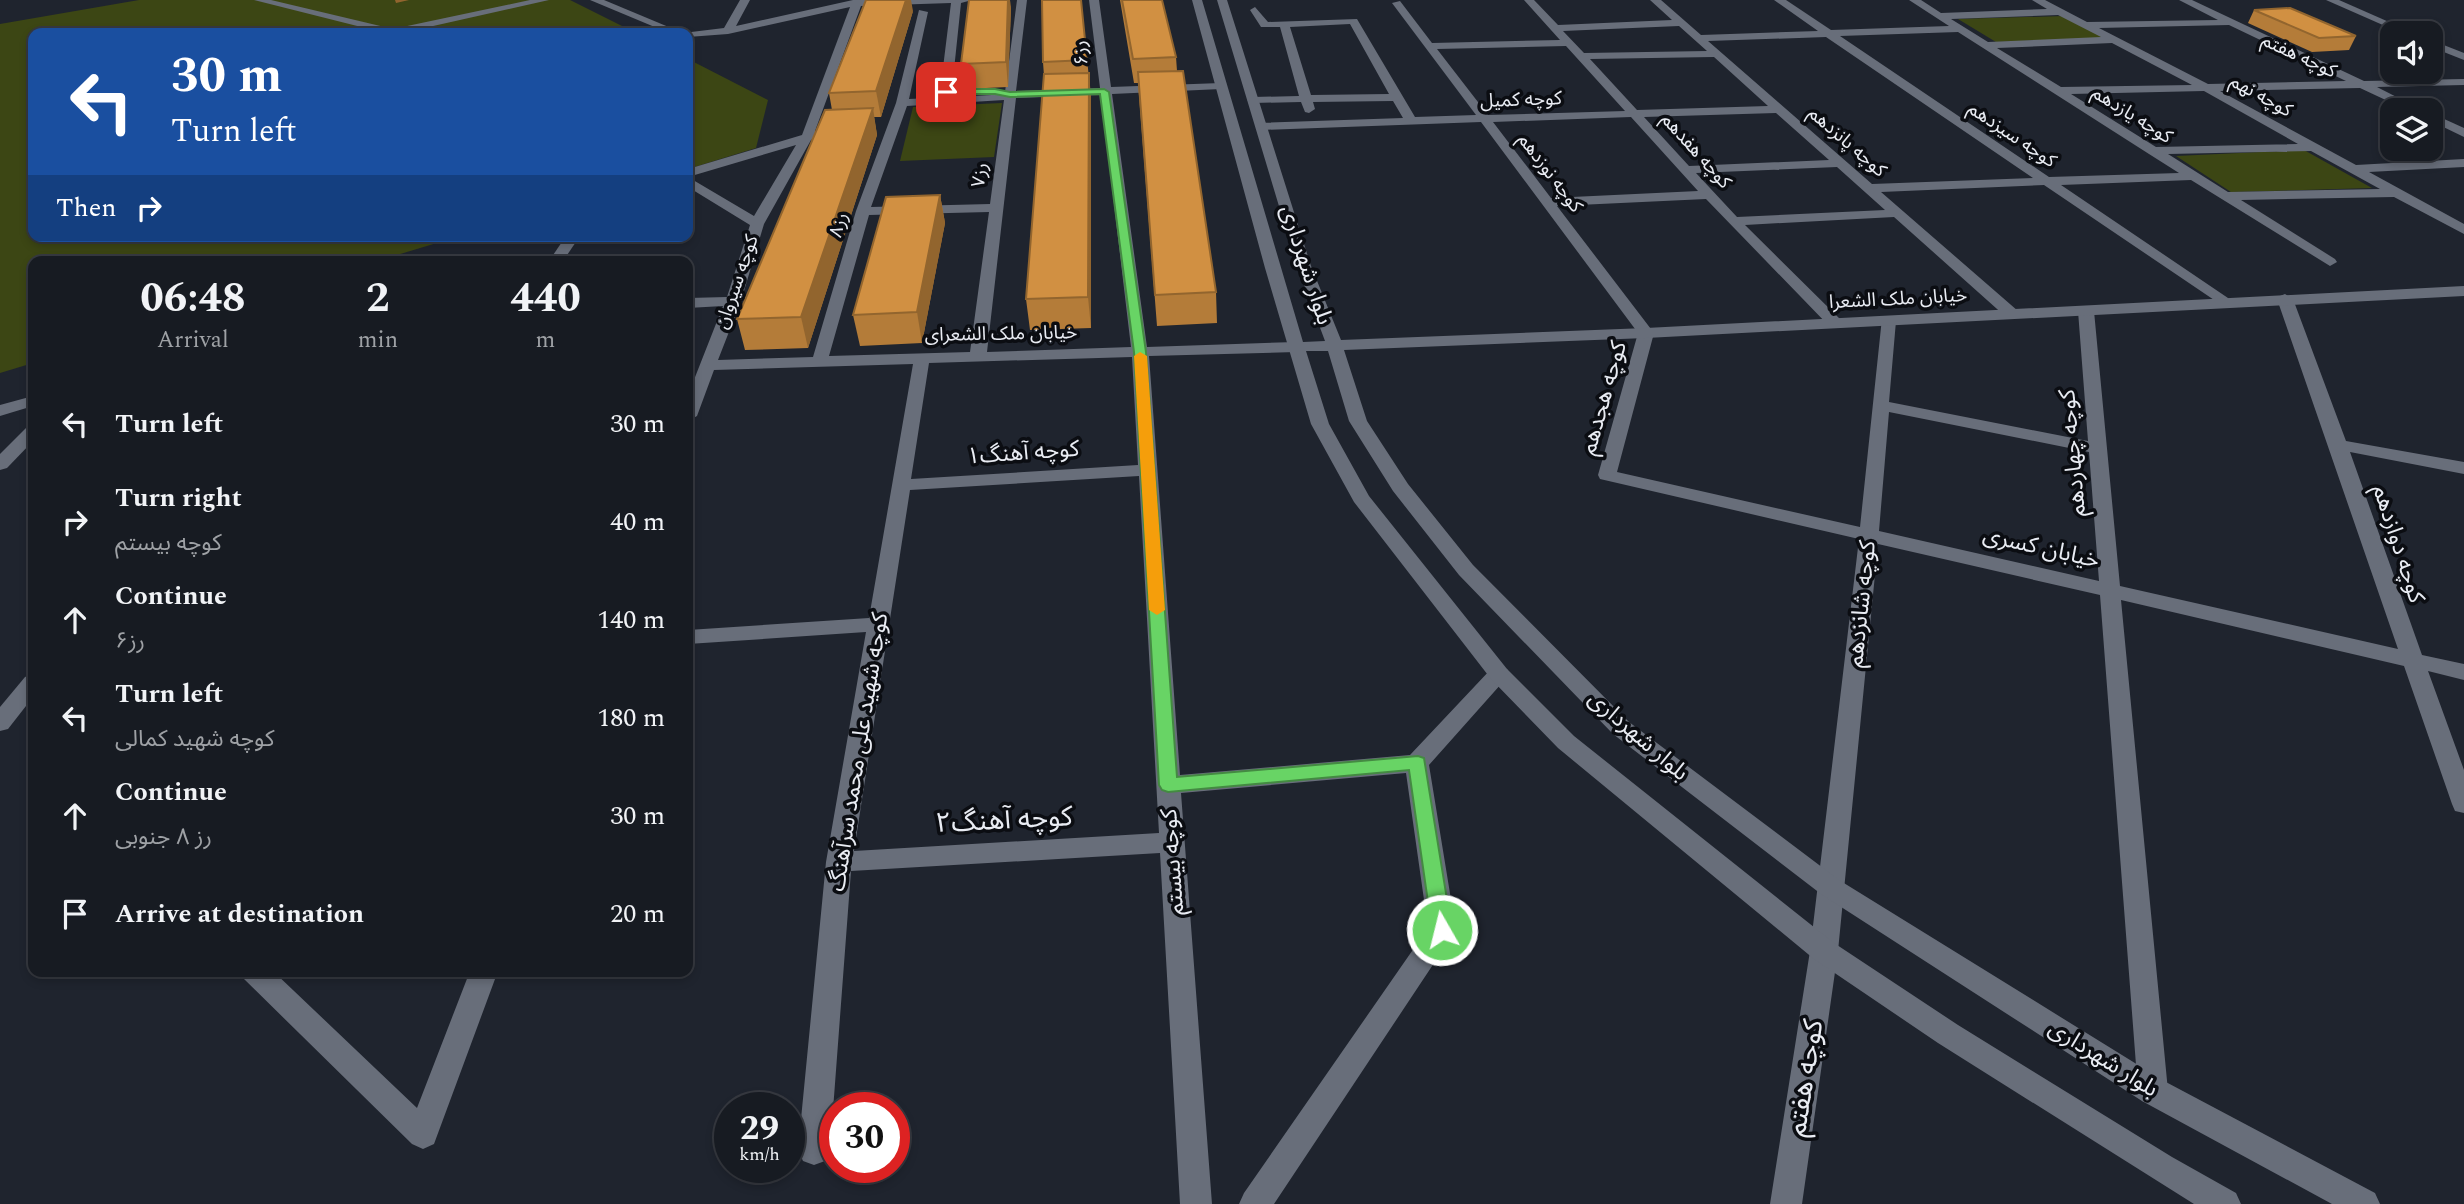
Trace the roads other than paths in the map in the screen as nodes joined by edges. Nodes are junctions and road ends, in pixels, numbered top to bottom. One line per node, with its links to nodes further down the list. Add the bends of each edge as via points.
1 (259, 0): 35 (street)
2 (507, 0): 36 (street)
3 (544, 0): 37 (street)
4 (595, 0): 25 (street)
5 (631, 0): 25 (street)
6 (745, 0): 41 (street)
7 (956, 0): 8 (street); 21 (street); 59 (street, via 946,92)
8 (967, 0)
9 (1023, 0): 59 (street, رز۷)
10 (1094, 0): 58 (street, رز۶)
11 (1197, 0): 55 (street, بلوار شهرداری)
12 (1222, 0): 13 (street); 63 (street, بلوار شهرداری)
13 (1231, 0)
14 (1530, 0): 39 (street, کوچه هفدهم)
15 (1655, 0): 31 (street, کوچه پانزدهم)
16 (1779, 0): 43 (street, کوچه سیزدهم)
17 (1914, 0): 28 (street, کوچه یازدهم)
18 (2037, 0): 27 (street, کوچه نهم)
19 (2184, 0): 32 (street, کوچه هفتم)
20 (2330, 0): 30 (street)
21 (858, 2): 41 (street); 74 (street)
22 (1397, 3): 48 (street, کوچه نوزدهم)
23 (1345, 7): 29 (street)
24 (1255, 10): 33 (street, via 1265,25)
25 (621, 11): 38 (street)
26 (923, 12): 64 (street, رز۸)
27 (2060, 12): 28 (street); 34 (street, کوچه نهم)
28 (1940, 16): 40 (street, کوچه یازدهم)
29 (1353, 21): 33 (street); 60 (street)
30 (2380, 21)
31 (1682, 23): 39 (street); 44 (street, کوچه پانزدهم)
32 (2229, 23): 34 (street); 54 (street, کوچه هفتم)
33 (1284, 24): 62 (street)
34 (2085, 25): 45 (street, کوچه نهم)
35 (372, 28)
36 (381, 28)
37 (418, 28)
38 (665, 28)
39 (1556, 28): 46 (street, کوچه هفدهم)
40 (1959, 29): 43 (street); 47 (street, کوچه یازدهم)
41 (728, 31): 42 (street)
42 (693, 34)
43 (1828, 34): 44 (street); 83 (street, کوچه سیزدهم)
44 (1699, 38): 50 (street, کوچه پانزدهم)
45 (2114, 40): 47 (street); 56 (street, کوچه نهم)
46 (1570, 43): 48 (street); 51 (street, کوچه هفدهم)
47 (1986, 45): 57 (street, کوچه یازدهم)
48 (1430, 46): 68 (street, کوچه نوزدهم)
49 (2443, 48): 52 (street)
50 (1718, 54): 51 (street); 65 (street, کوچه پانزدهم)
51 (1583, 56): 66 (street, کوچه هفدهم)
52 (2464, 57)
53 (2464, 82): 54 (street)
54 (2359, 84): 56 (street); 61 (street, کوچه هفتم)
55 (1221, 86): 58 (street); 108 (street, بلوار شهرداری)
56 (2205, 87): 57 (street); 75 (street, کوچه نهم)
57 (2057, 90): 76 (street, کوچه یازدهم)
58 (1104, 92): 59 (street); 109 (street, رز۶)
59 (1010, 95): 64 (street); 90 (street, رز۷)
60 (1395, 97): 62 (street); 69 (street)
61 (2390, 98)
62 (1306, 99): 63 (street); 67 (street)
63 (1253, 100): 71 (street, بلوار شهرداری)
64 (902, 103): 91 (street, رز۸, via 888,127)
65 (1782, 109): 66 (street, کوچه کمیل); 77 (street, کوچه پانزدهم)
66 (1637, 114): 68 (street, کوچه کمیل); 80 (street, کوچه هفدهم)
67 (1311, 116)
68 (1485, 119): 69 (street, کوچه کمیل); 89 (street, کوچه نوزدهم)
69 (1410, 121): 71 (street, کوچه کمیل)
70 (2443, 123): 73 (street)
71 (1261, 126): 107 (street, بلوار شهرداری, via 1304,266)
72 (832, 133): 74 (street)
73 (2464, 133)
74 (808, 135): 81 (street); 94 (street)
75 (2313, 147): 76 (street); 79 (street, کوچه نهم)
76 (2153, 151): 82 (street, کوچه یازدهم)
77 (1843, 163): 80 (street); 85 (street, کوچه پانزدهم)
78 (2464, 163): 79 (street)
79 (2353, 169): 86 (street, کوچه نهم)
80 (1687, 170): 87 (street, کوچه هفدهم)
81 (693, 171)
82 (2193, 176): 83 (street); 88 (street, کوچه یازدهم)
83 (2046, 181): 85 (street); 100 (street, کوچه سیزدهم)
84 (693, 184): 94 (street, کوچه سیروان)
85 (1870, 187): 92 (street, کوچه پانزدهم)
86 (2396, 193): 88 (street); 95 (street, کوچه نهم)
87 (1710, 195): 89 (street); 93 (street, کوچه هفدهم)
88 (2225, 196): 96 (street, کوچه یازدهم)
89 (1547, 202): 106 (street, کوچه نوزدهم)
90 (995, 208): 91 (street); 110 (street, رز۷)
91 (863, 211): 112 (street, رز۸)
92 (1899, 213): 93 (street); 103 (street, کوچه پانزدهم)
93 (1732, 221): 105 (street, کوچه هفدهم)
94 (757, 224): 99 (street, کوچه سیروان)
95 (2464, 230)
96 (2330, 262)
97 (2464, 290): 98 (street, خیابان ملک الشعرا)
98 (2285, 299): 100 (street, خیابان ملک الشعرا); 119 (street, کوچه دوازدهم)
99 (733, 301): 101 (street); 113 (street, کوچه سیروان)
100 (2223, 302): 102 (street, خیابان ملک الشعرا)
101 (693, 303)
102 (2086, 311): 103 (street, خیابان ملک الشعرا); 120 (street, کوچه چهاردهم)
103 (2012, 314): 104 (street, خیابان ملک الشعرا)
104 (1888, 321): 105 (street, خیابان ملک الشعرا); 116 (street, کوچه شانزدهم)
105 (1836, 324): 106 (street, خیابان ملک الشعرا)
106 (1646, 333): 107 (street, خیابان ملک الشعرا); 124 (street, کوچه هجدهم)
107 (1334, 344): 108 (street, خیابان ملک الشعرا); 140 (street, بلوار شهرداری, via 1358,421 1400,487 1466,570 1621,728)
108 (1296, 347): 109 (street, خیابان ملک الشعرای); 132 (street, بلوار شهرداری, via 1320,424 1361,498)
109 (1140, 352): 110 (street, خیابان ملک الشعرای); 123 (street, کوچه بیستم)
110 (978, 355): 111 (street, خیابان ملک الشعرای)
111 (922, 357): 112 (street, خیابان ملک الشعرای); 125 (street, کوچه شهید علی محمد سرآهنگ)
112 (820, 360): 113 (street, خیابان ملک الشعرای)
113 (706, 365): 114 (street, کوچه سیروان)
114 (693, 402)
115 (28, 403): 117 (street)
116 (1880, 405): 120 (street); 126 (street, کوچه شانزدهم)
117 (0, 411)
118 (28, 436): 121 (street)
119 (2340, 445): 122 (street); 130 (street, کوچه دوازدهم)
120 (2097, 448): 127 (street, کوچه چهاردهم)
121 (0, 464)
122 (2464, 468)
123 (1147, 470): 125 (street, کوچه آهنگ۱); 136 (street, کوچه بیستم)
124 (1606, 475): 126 (street, خیابان کسری)
125 (902, 485): 128 (street, کوچه شهید علی محمد سرآهنگ)
126 (1869, 535): 127 (street, خیابان کسری); 140 (street, کوچه شانزدهم)
127 (2110, 590): 130 (street, خیابان کسری); 144 (street, کوچه چهاردهم)
128 (878, 624): 129 (street); 139 (street, کوچه شهید علی محمد سرآهنگ)
129 (693, 637)
130 (2411, 660): 131 (street, خیابان کسری); 137 (street, کوچه دوازدهم)
131 (2464, 672)
132 (1499, 674): 135 (street); 141 (street, بلوار شهرداری, via 1566,742)
133 (28, 688): 134 (street)
134 (0, 723)
135 (1418, 763): 136 (street); 147 (street, via 1442,930)
136 (1168, 785): 138 (street, کوچه بیستم)
137 (2464, 804)
138 (1172, 842): 139 (street, کوچه آهنگ۲); 146 (street, کوچه بیستم)
139 (839, 862): 145 (street, کوچه شهید علی محمد سرآهنگ)
140 (1829, 887): 141 (street, کوچه شانزدهم); 144 (street, بلوار شهرداری)
141 (1824, 951): 148 (street, کوچه هفتم); 149 (street, بلوار شهرداری, via 1960,1042)
142 (260, 977): 143 (street, via 423,1134)
143 (482, 977)
144 (2153, 1091): 150 (street, بلوار شهرداری)
145 (814, 1150)
146 (1196, 1204)
147 (1255, 1204)
148 (1786, 1204)
149 (2224, 1204)
150 (2364, 1204)

